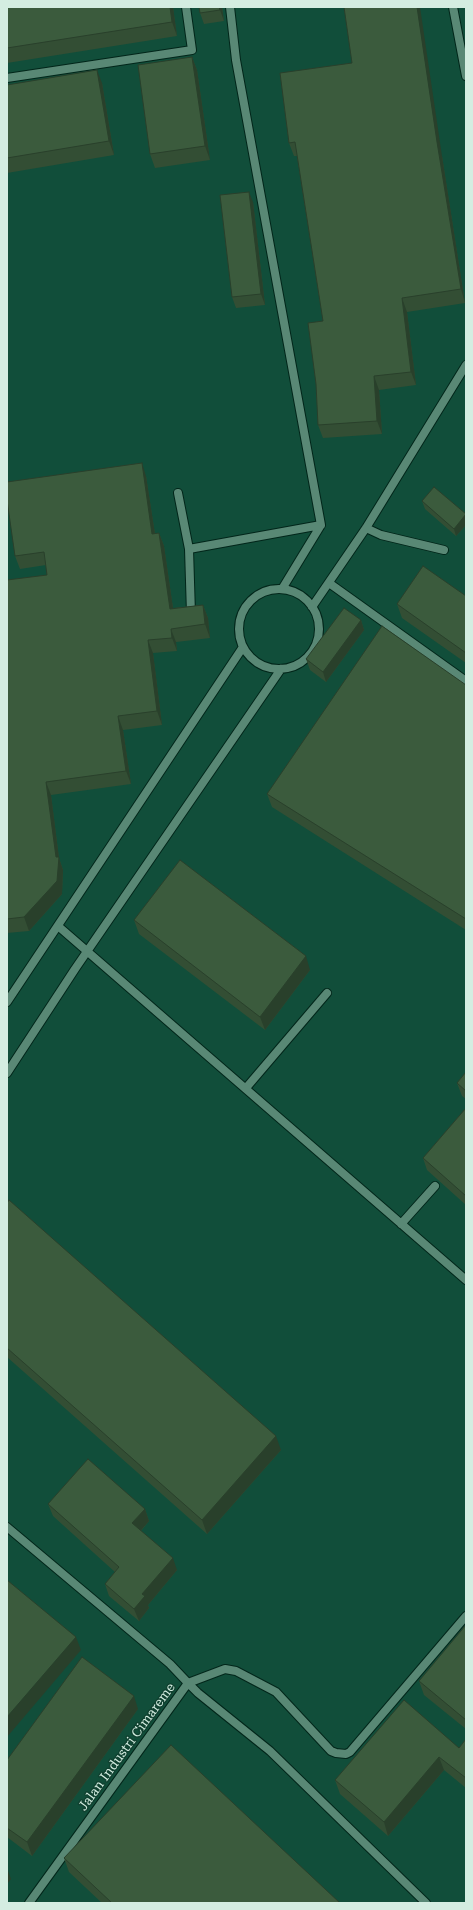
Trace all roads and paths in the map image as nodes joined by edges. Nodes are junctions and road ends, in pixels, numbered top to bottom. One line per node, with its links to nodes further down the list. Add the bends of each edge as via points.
1 (186, 7): 5 (lane, via 192,50)
2 (230, 7): 8 (lane, via 236,60)
3 (453, 7): 4 (lane)
4 (466, 76)
5 (7, 78)
6 (466, 365): 9 (lane)
7 (178, 493): 10 (lane)
8 (321, 525): 10 (lane); 13 (lane)
9 (366, 528): 11 (lane, via 381,535); 12 (lane)
10 (188, 549): 15 (lane)
11 (444, 550)
12 (328, 583): 14 (lane); 18 (lane, via 382,626)
13 (282, 589): 14 (lane, via 299,594); 16 (lane, via 266,591 251,600 242,614 239,630)
14 (312, 607): 17 (lane, via 319,626 314,647 301,663)
15 (191, 614)
16 (243, 647): 17 (lane, via 252,659 266,667); 19 (lane)
17 (281, 669): 20 (lane)
18 (466, 681)
19 (58, 926): 20 (lane); 22 (lane)
20 (88, 951): 23 (lane); 24 (lane)
21 (327, 994): 24 (lane)
22 (7, 1002)
23 (7, 1074)
24 (246, 1088): 26 (lane)
25 (435, 1186): 26 (lane)
26 (401, 1224): 27 (lane)
27 (464, 1275)
28 (7, 1527): 30 (lane, Jalan Industri Cimareme, via 170,1664)
29 (466, 1616): 30 (lane, via 346,1754 331,1751 276,1692 236,1671 226,1669)
30 (188, 1683): 31 (lane, Jalan Industri Cimareme); 32 (lane, via 270,1751)
31 (30, 1903)
32 (426, 1903)

